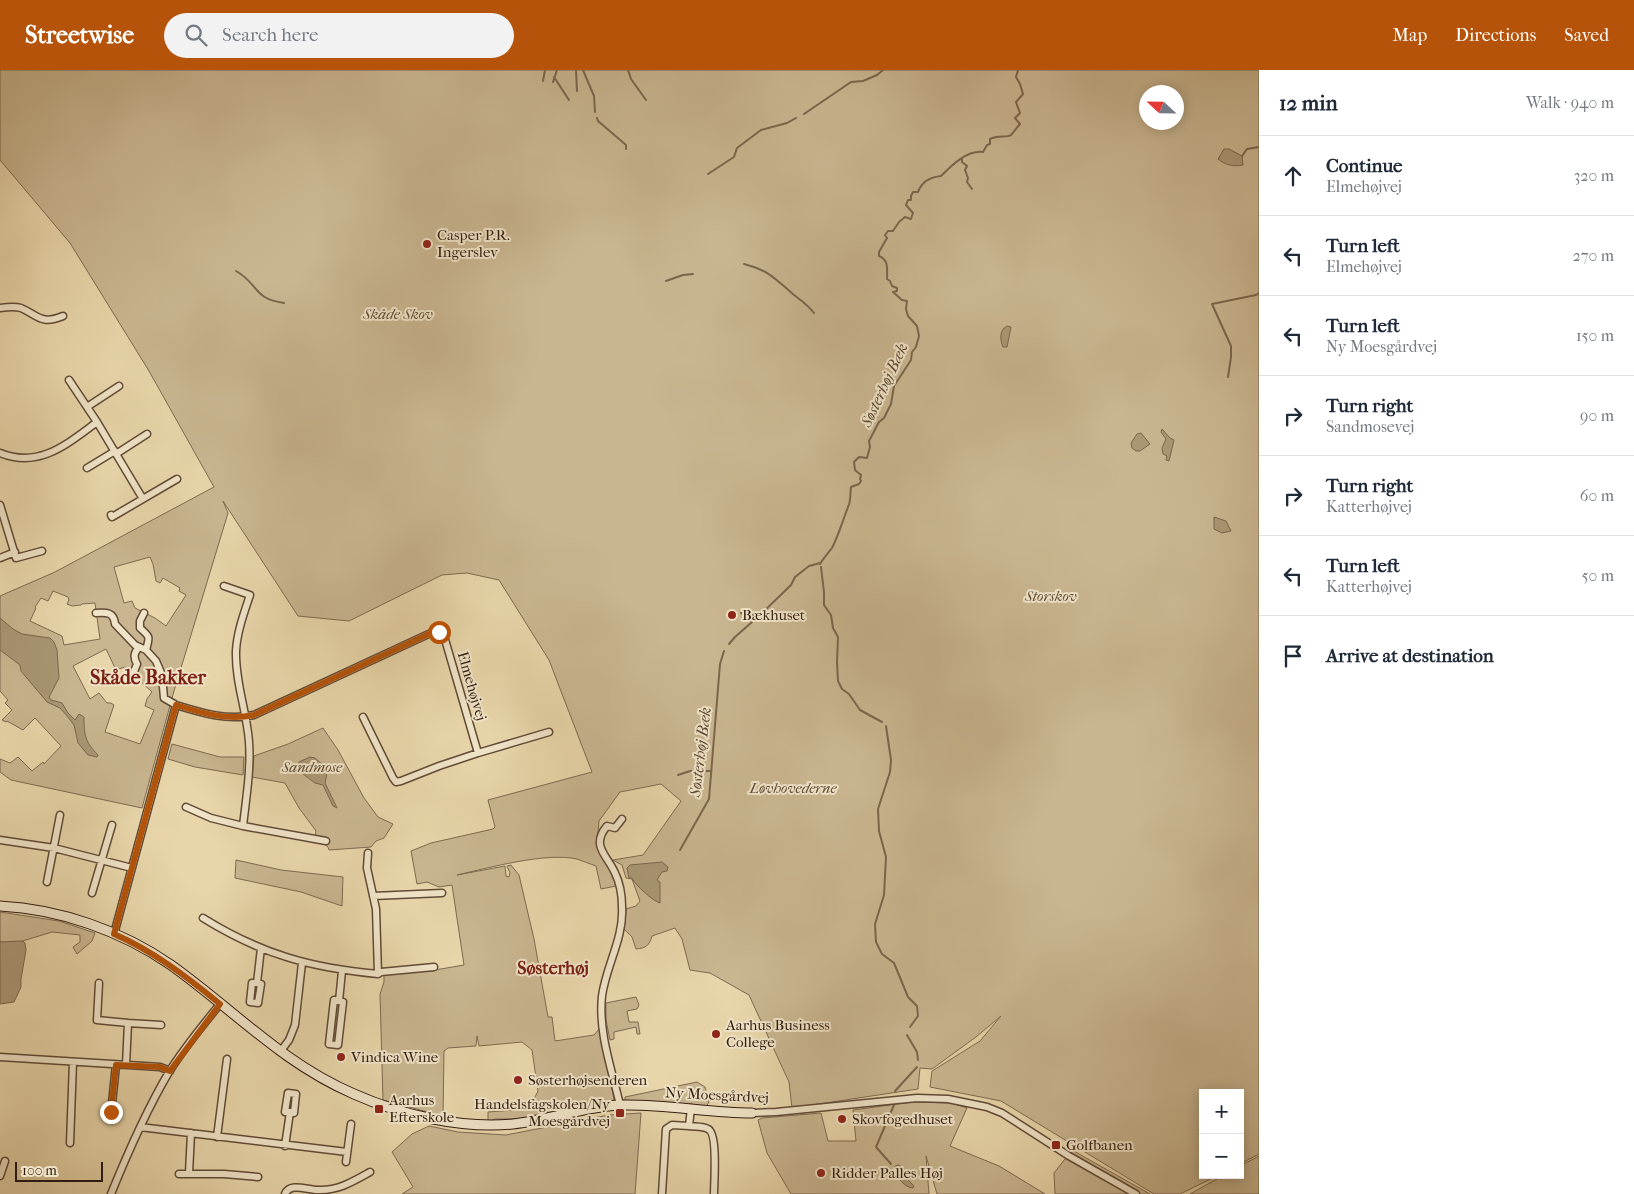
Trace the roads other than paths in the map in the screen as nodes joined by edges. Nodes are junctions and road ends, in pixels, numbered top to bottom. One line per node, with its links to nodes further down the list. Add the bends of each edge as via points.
1 (0, 308): 2 (street, via 19,308 46,321)
2 (63, 316)
3 (69, 380): 5 (street)
4 (118, 386): 5 (street)
5 (87, 407): 6 (street)
6 (97, 422): 8 (street, via 68,444 45,454 20,459); 9 (street)
7 (147, 434): 9 (street)
8 (0, 453)
9 (116, 453): 10 (street); 12 (street)
10 (87, 468)
11 (177, 478): 12 (street)
12 (143, 499): 14 (street)
13 (0, 505): 16 (street)
14 (111, 515)
15 (42, 551): 16 (street, via 16,558)
16 (15, 552): 17 (street)
17 (0, 558)
18 (224, 586): 24 (street, via 250,595 236,650)
19 (96, 613): 21 (street, via 111,614 115,624)
20 (144, 613): 21 (street, via 140,628 149,637)
21 (143, 649): 22 (street, via 135,652 137,664); 23 (street, via 159,666 164,698)
22 (133, 674)
23 (176, 705): 24 (street, Elmehøjvej, via 217,716); 38 (street)
24 (244, 717): 27 (street, Elmehøjvej, via 273,708 398,648 439,632 444,636); 32 (street, via 249,745)
25 (364, 717): 27 (street, via 396,782)
26 (548, 732): 27 (street)
27 (478, 753)
28 (186, 807): 32 (street, via 219,821)
29 (60, 815): 35 (street)
30 (622, 819): 64 (street, via 615,828 607,826 600,839 602,852 616,875 622,906 621,931 602,996 602,1022)
31 (112, 825): 37 (street)
32 (243, 826): 34 (street)
33 (0, 840): 35 (street)
34 (326, 841)
35 (54, 848): 37 (street); 39 (street)
36 (368, 853): 42 (street, via 367,868)
37 (102, 859): 38 (street); 40 (street)
38 (132, 868): 45 (street)
39 (47, 882)
40 (92, 893)
41 (442, 893): 42 (street)
42 (373, 896): 50 (street)
43 (0, 906): 45 (street, Ny Moesgårdvej, via 59,915)
44 (203, 918): 46 (street)
45 (114, 934): 54 (street, Ny Moesgårdvej, via 134,942 170,965)
46 (261, 948): 47 (street); 52 (street)
47 (302, 963): 49 (street); 57 (street, via 294,1025)
48 (434, 967): 50 (street)
49 (342, 971): 50 (street); 53 (street)
50 (378, 974)
51 (99, 983): 55 (street, via 97,1020)
52 (257, 983)
53 (339, 1001): 53 (street, via 334,1000 329,1044 338,1045 343,1002)
54 (220, 1004): 57 (street, Ny Moesgårdvej); 63 (street)
55 (128, 1023): 56 (street); 62 (street)
56 (161, 1025)
57 (280, 1052): 64 (street, Ny Moesgårdvej, via 354,1094 415,1115 441,1120 484,1125 513,1124)
58 (0, 1057): 60 (street)
59 (227, 1059): 73 (street)
60 (73, 1062): 61 (street); 74 (street)
61 (116, 1065): 62 (street); 66 (street)
62 (126, 1065): 63 (street, via 160,1067)
63 (170, 1071): 71 (street)
64 (620, 1105): 65 (street, Ny Moesgårdvej)
65 (690, 1108): 68 (street, Ny Moesgårdvej); 70 (street)
66 (111, 1112)
67 (290, 1112): 75 (street)
68 (752, 1113): 88 (street, Ny Moesgårdvej, via 917,1098 948,1099 987,1107)
69 (351, 1124): 76 (street)
70 (688, 1126): 86 (street, via 666,1128); 87 (street, via 712,1132)
71 (140, 1127): 72 (street); 84 (street)
72 (191, 1133): 73 (street); 80 (street)
73 (217, 1137): 75 (street)
74 (70, 1143)
75 (285, 1146): 76 (street)
76 (348, 1152): 78 (street)
77 (5, 1160): 82 (street)
78 (346, 1162)
79 (370, 1172): 85 (street, via 339,1188 291,1187)
80 (189, 1173): 81 (street); 83 (street)
81 (179, 1174)
82 (0, 1176)
83 (258, 1177)
84 (111, 1194)
85 (285, 1194)
86 (662, 1194)
87 (714, 1194)
88 (1136, 1194)

